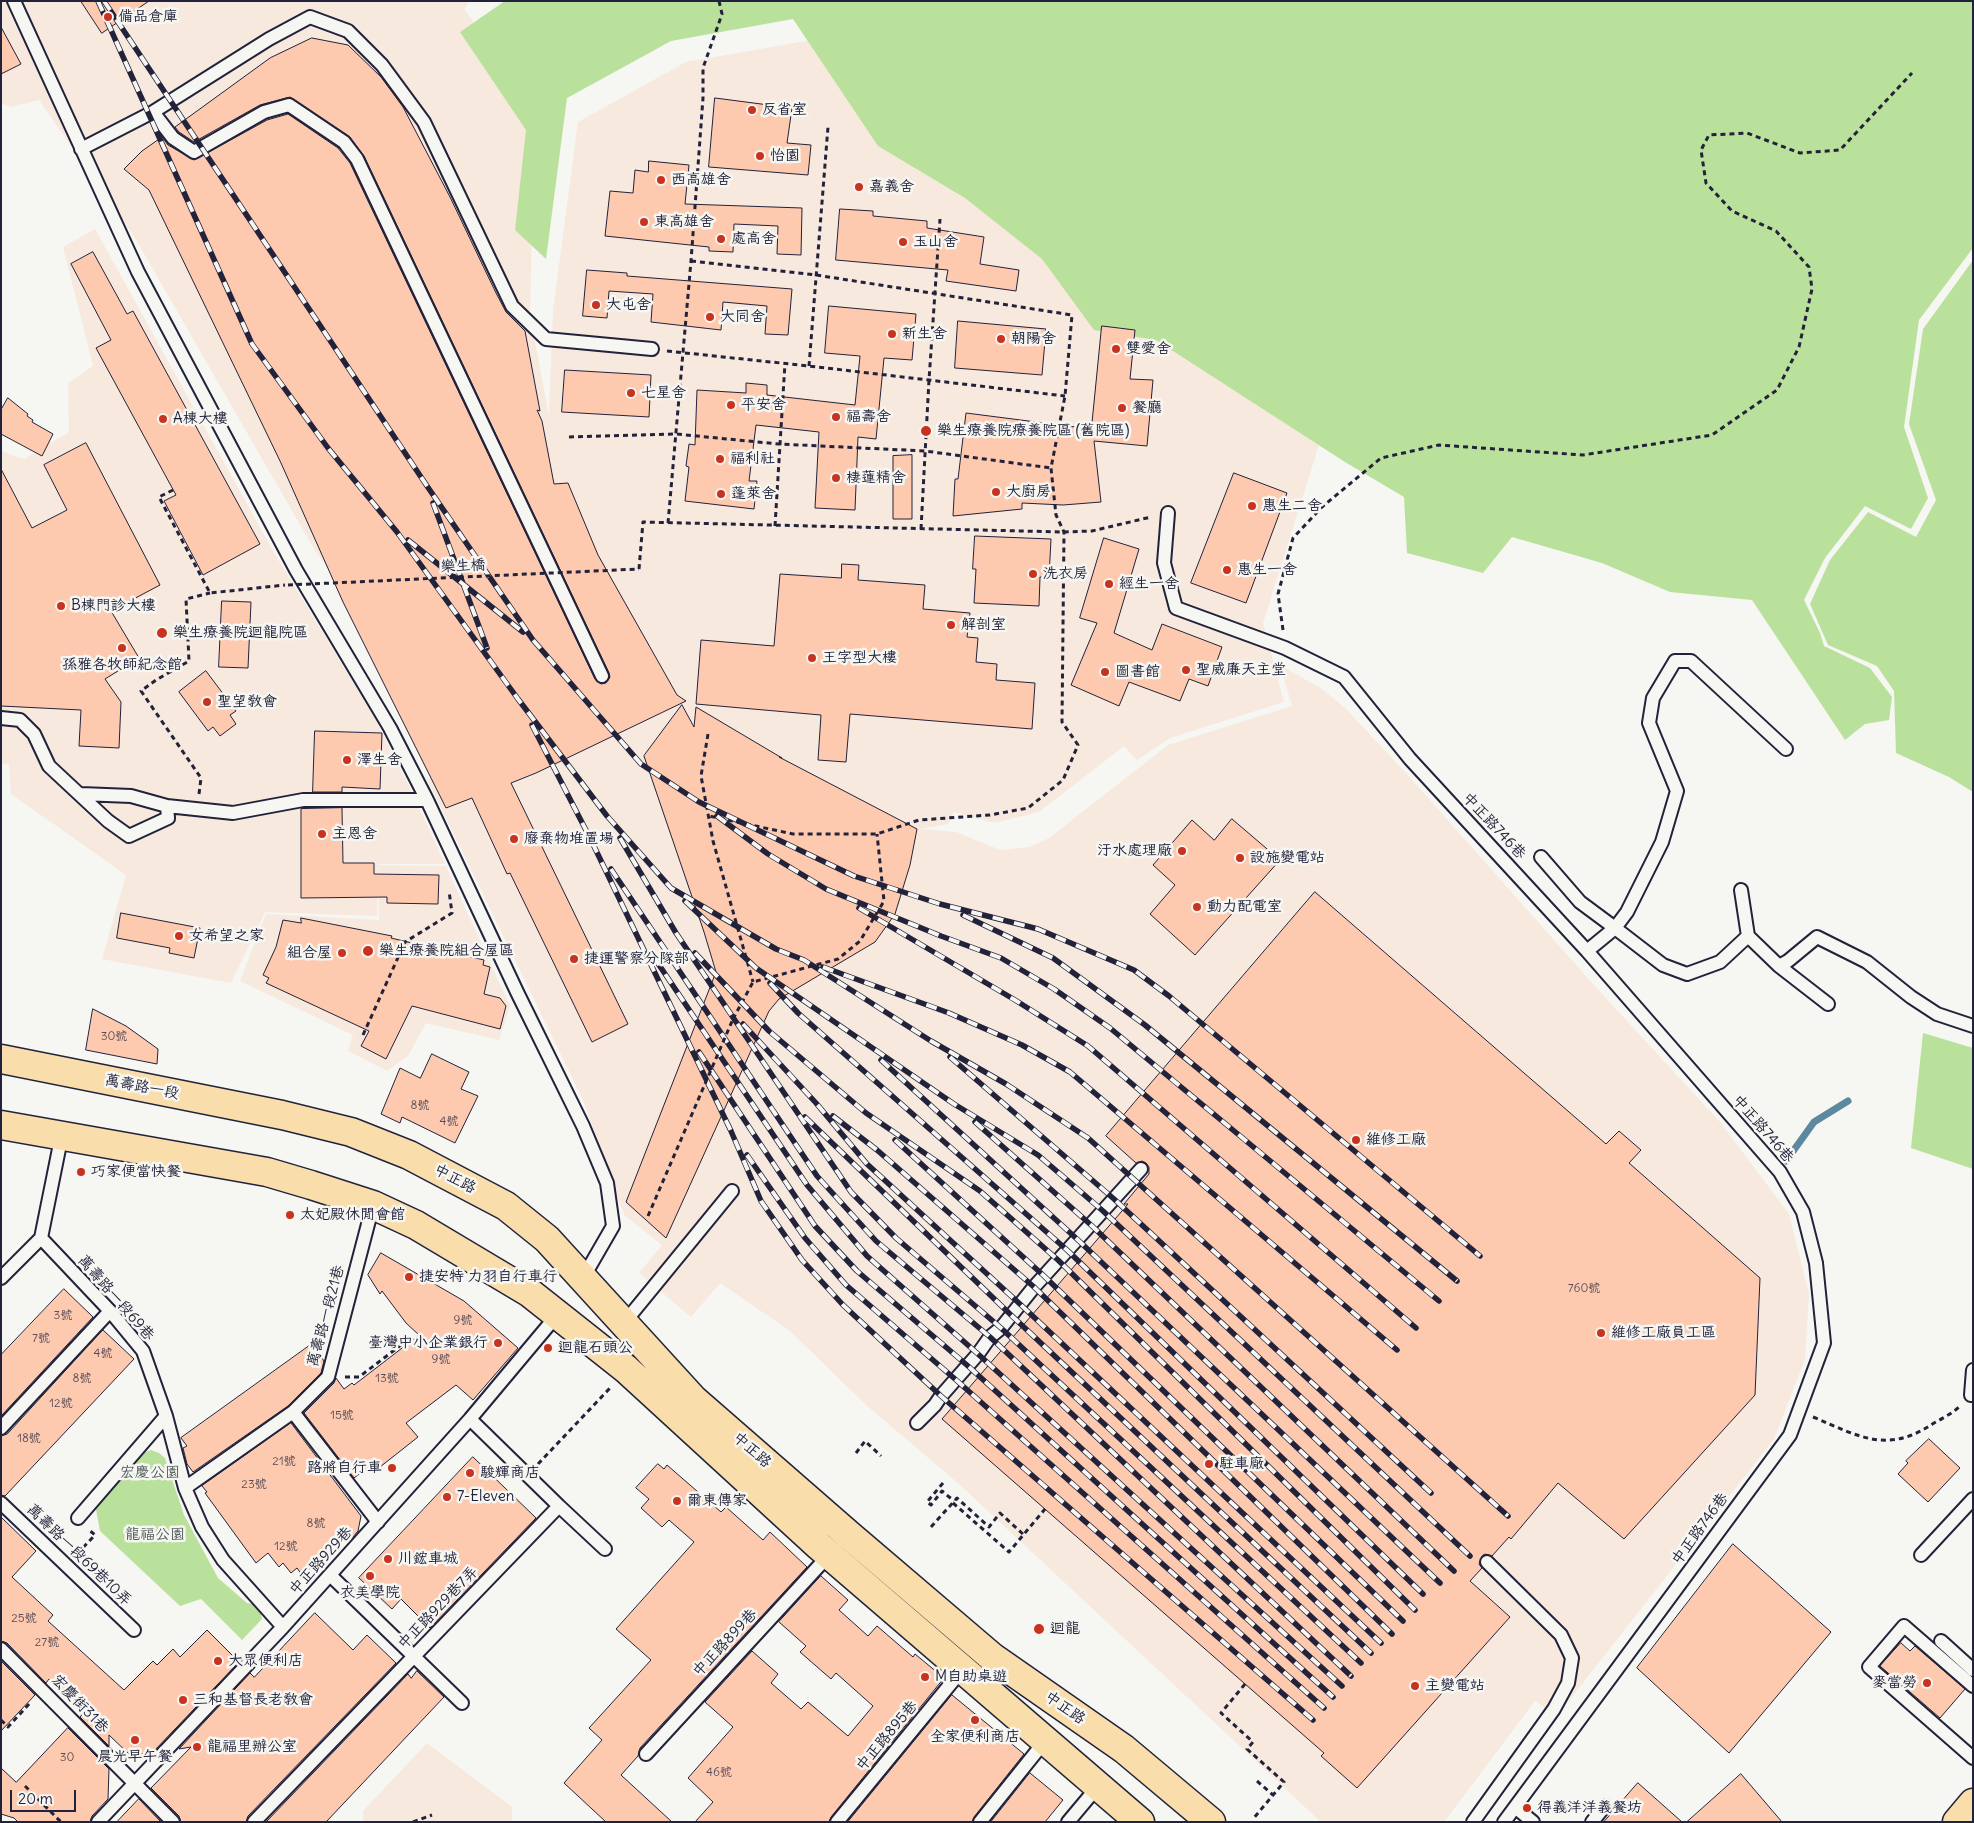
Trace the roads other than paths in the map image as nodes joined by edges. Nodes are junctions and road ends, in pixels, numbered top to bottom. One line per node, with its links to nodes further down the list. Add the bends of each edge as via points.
1 (14, 1): 3 (lane)
2 (153, 112): 3 (lane); 4 (lane, via 310,17 348,31 382,66 424,122 512,306 546,339); 6 (lane, via 173,138 194,152 264,112 289,105 344,142 358,159)
3 (81, 149): 10 (lane, via 138,272 296,570 390,728)
4 (652, 349)
5 (1168, 513): 16 (lane, 中正路746巷, via 1164,563 1176,608 1286,648 1344,677 1410,759)
6 (602, 676)
7 (1, 718): 9 (lane, via 20,720 34,734 50,766)
8 (1786, 749): 14 (lane, via 1691,661 1675,661 1653,698 1649,723 1677,791 1662,842 1627,912)
9 (81, 794): 11 (lane, via 131,796); 11 (lane, via 108,821 130,836 168,818)
10 (427, 800): 11 (lane, via 303,800 233,813); 29 (lane, via 583,1126 607,1184 613,1226)
11 (167, 806)
12 (1541, 857): 14 (lane, via 1580,902)
13 (1741, 890): 15 (lane)
14 (1614, 928): 15 (lane, via 1663,965 1687,974 1720,962); 16 (lane)
15 (1748, 936): 17 (lane)
16 (1586, 951): 67 (lane, 中正路746巷, via 1780,1172 1803,1212 1816,1263 1824,1343 1790,1435)
17 (1779, 966): 18 (lane); 19 (lane, via 1817,937 1867,962 1937,1014)
18 (1828, 1004)
19 (1973, 1026)
20 (1, 1059): 21 (main road, 萬壽路一段)
21 (282, 1115): 29 (main road, 中正路, via 352,1132 409,1155 506,1206 547,1239)
22 (1, 1125): 23 (main road)
23 (62, 1134): 26 (main road, 中正路, via 266,1172); 27 (lane)
24 (1141, 1169): 38 (lane)
25 (732, 1192): 32 (lane)
26 (373, 1205): 31 (main road, 中正路, via 441,1239 530,1293); 35 (lane, 萬壽路一段21巷, via 328,1377)
27 (41, 1238): 28 (lane); 30 (lane, 萬壽路一段69巷)
28 (1, 1278)
29 (583, 1278): 31 (main road); 32 (main road, 中正路)
30 (110, 1311): 36 (lane, 萬壽路一段69巷, via 143,1351); 39 (lane)
31 (558, 1314): 37 (lane, 中正路929巷); 47 (main road, 中正路, via 626,1370)
32 (624, 1323): 75 (main road, 中正路, via 693,1398 992,1657 1124,1749)
33 (1973, 1370): 34 (lane)
34 (1971, 1395)
35 (293, 1412): 40 (lane, 萬壽路一段21巷); 45 (lane)
36 (166, 1416): 40 (lane, 萬壽路一段69巷); 44 (lane)
37 (470, 1420): 42 (lane); 45 (lane, 中正路929巷)
38 (917, 1423)
39 (1, 1428)
40 (185, 1488): 51 (lane, 萬壽路一段69巷, via 202,1527 223,1560)
41 (1973, 1499): 48 (lane)
42 (559, 1506): 46 (lane); 55 (lane, 中正路929巷7弄)
43 (3, 1509): 52 (lane, 萬壽路一段69巷10弄)
44 (78, 1518)
45 (378, 1522): 50 (lane, 中正路929巷)
46 (605, 1549)
47 (829, 1555): 56 (main road, 中正路); 61 (lane, 中正路899巷)
48 (1921, 1555)
49 (1487, 1562): 76 (lane, via 1561,1635 1572,1658 1568,1683 1554,1709)
50 (330, 1575): 51 (lane, 中正路929巷); 55 (lane)
51 (283, 1627): 63 (lane, 中正路929巷)
52 (134, 1630)
53 (1941, 1641): 57 (lane)
54 (1, 1648): 63 (lane, 宏慶街31巷)
55 (414, 1656): 59 (lane); 70 (lane, 中正路929巷7弄)
56 (962, 1670): 60 (main road, 中正路); 71 (lane, 中正路895巷)
57 (1973, 1670)
58 (1973, 1686): 62 (lane, via 1904,1626 1869,1667)
59 (462, 1703)
60 (1046, 1741): 64 (main road, 中正路); 72 (lane)
61 (646, 1754)
62 (1973, 1758)
63 (134, 1783): 68 (lane, 中正路929巷); 69 (lane, 宏慶街31巷)
64 (1099, 1785): 73 (lane); 74 (main road, 中正路)
65 (1973, 1803): 80 (main road)
66 (1605, 1806): 79 (lane)
67 (1515, 1807): 77 (lane, 中正路746巷); 78 (lane)
68 (98, 1822)
69 (173, 1822)
70 (254, 1822)
71 (836, 1822)
72 (980, 1822)
73 (1068, 1822)
74 (1140, 1822)
75 (1211, 1822)
76 (1473, 1822)
77 (1504, 1822)
78 (1533, 1822)
79 (1592, 1822)
80 (1957, 1822)

